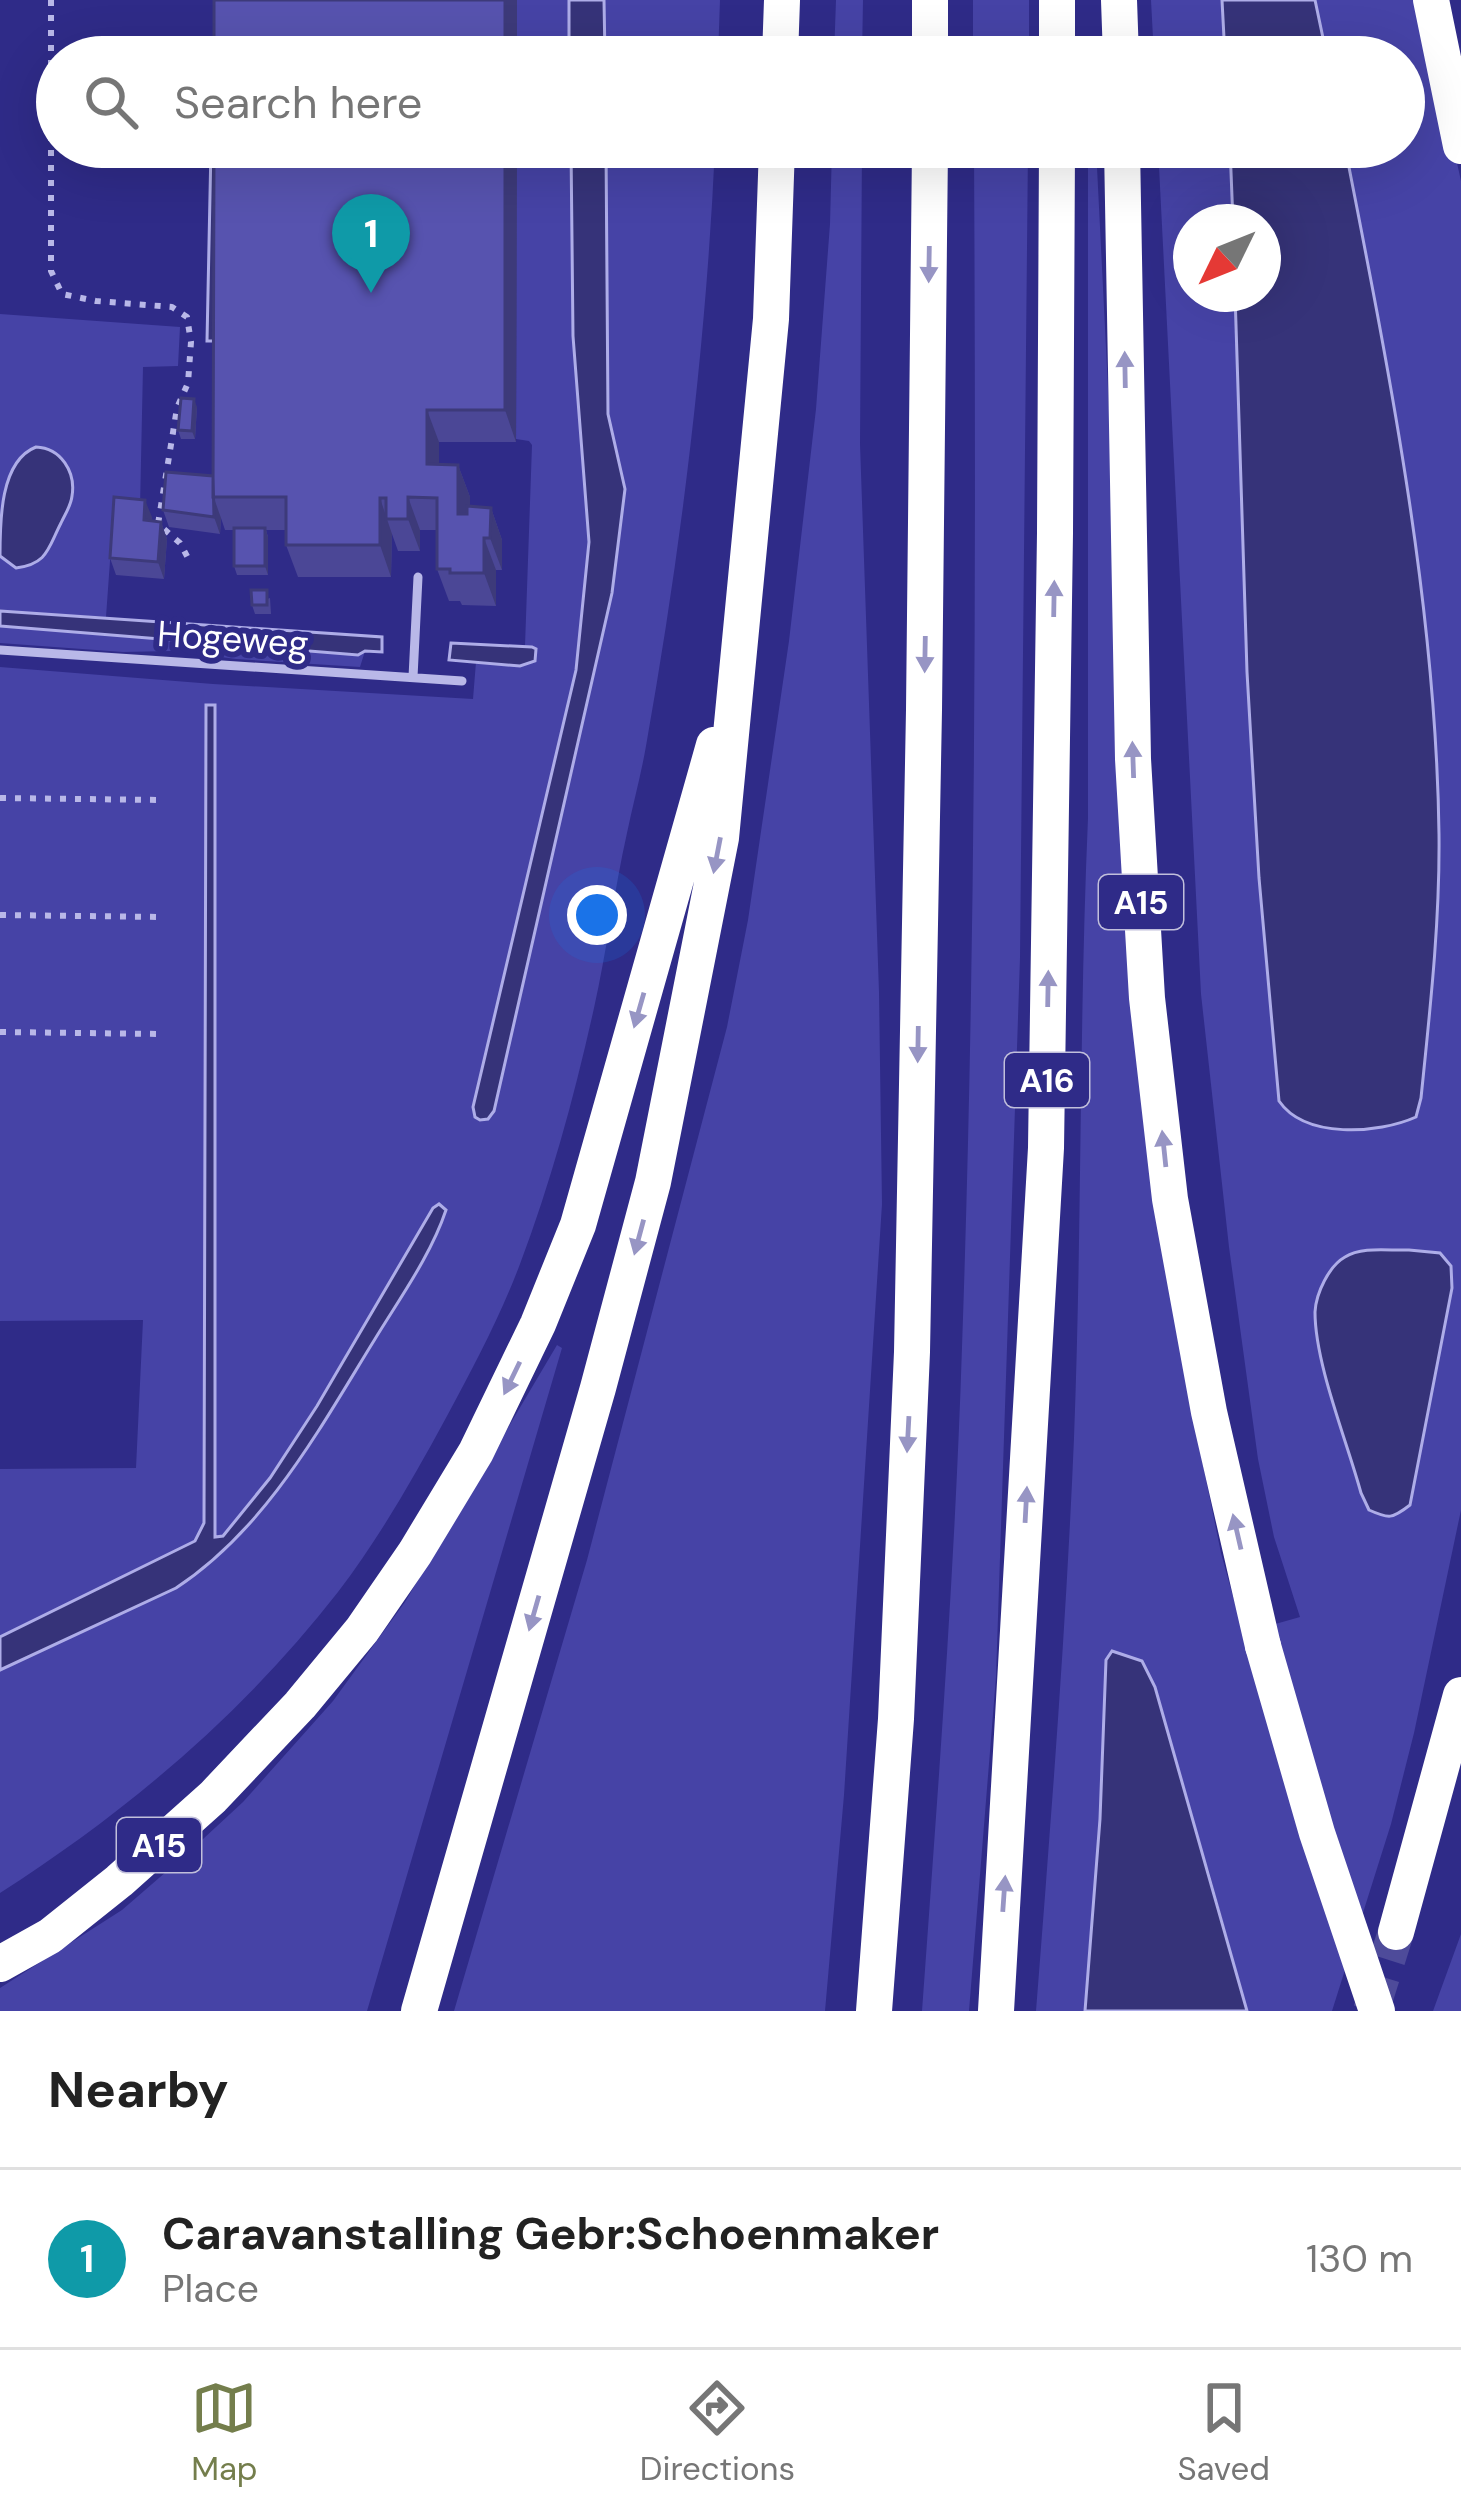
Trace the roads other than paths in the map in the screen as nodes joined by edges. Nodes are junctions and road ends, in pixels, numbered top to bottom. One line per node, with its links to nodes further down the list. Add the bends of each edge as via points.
1 (782, 0): 6 (highway)
2 (930, 0): 7 (highway)
3 (1058, 0): 8 (highway)
4 (1119, 0): 9 (highway)
5 (1431, 0): 10 (highway)
6 (781, 36)
7 (930, 36)
8 (1057, 36)
9 (1120, 36)
10 (1461, 146)
11 (776, 168): 17 (highway, A15, via 771,319)
12 (930, 168): 24 (highway, one-way to 24, via 912,1352)
13 (1057, 168): 25 (highway, A16, one-way to 13, via 1046,1148)
14 (1122, 168): 26 (highway, A15, one-way to 14, bridge, via 1263,1646 1170,1198 1147,998 1133,759)
15 (418, 577): 18 (lane)
16 (0, 650): 18 (lane, Hogeweg)
17 (739, 655): 22 (highway, A15, one-way to 22, via 578,1225 476,1451 415,1553 301,1706 119,1880); 23 (highway, A15, one-way to 23, via 721,838 653,1182)
18 (413, 677): 19 (lane, Hogeweg)
19 (462, 681)
20 (1461, 1695): 21 (highway)
21 (1396, 1932)
22 (0, 1964)
23 (419, 2011)
24 (874, 2011)
25 (996, 2011)
26 (1377, 2011)

